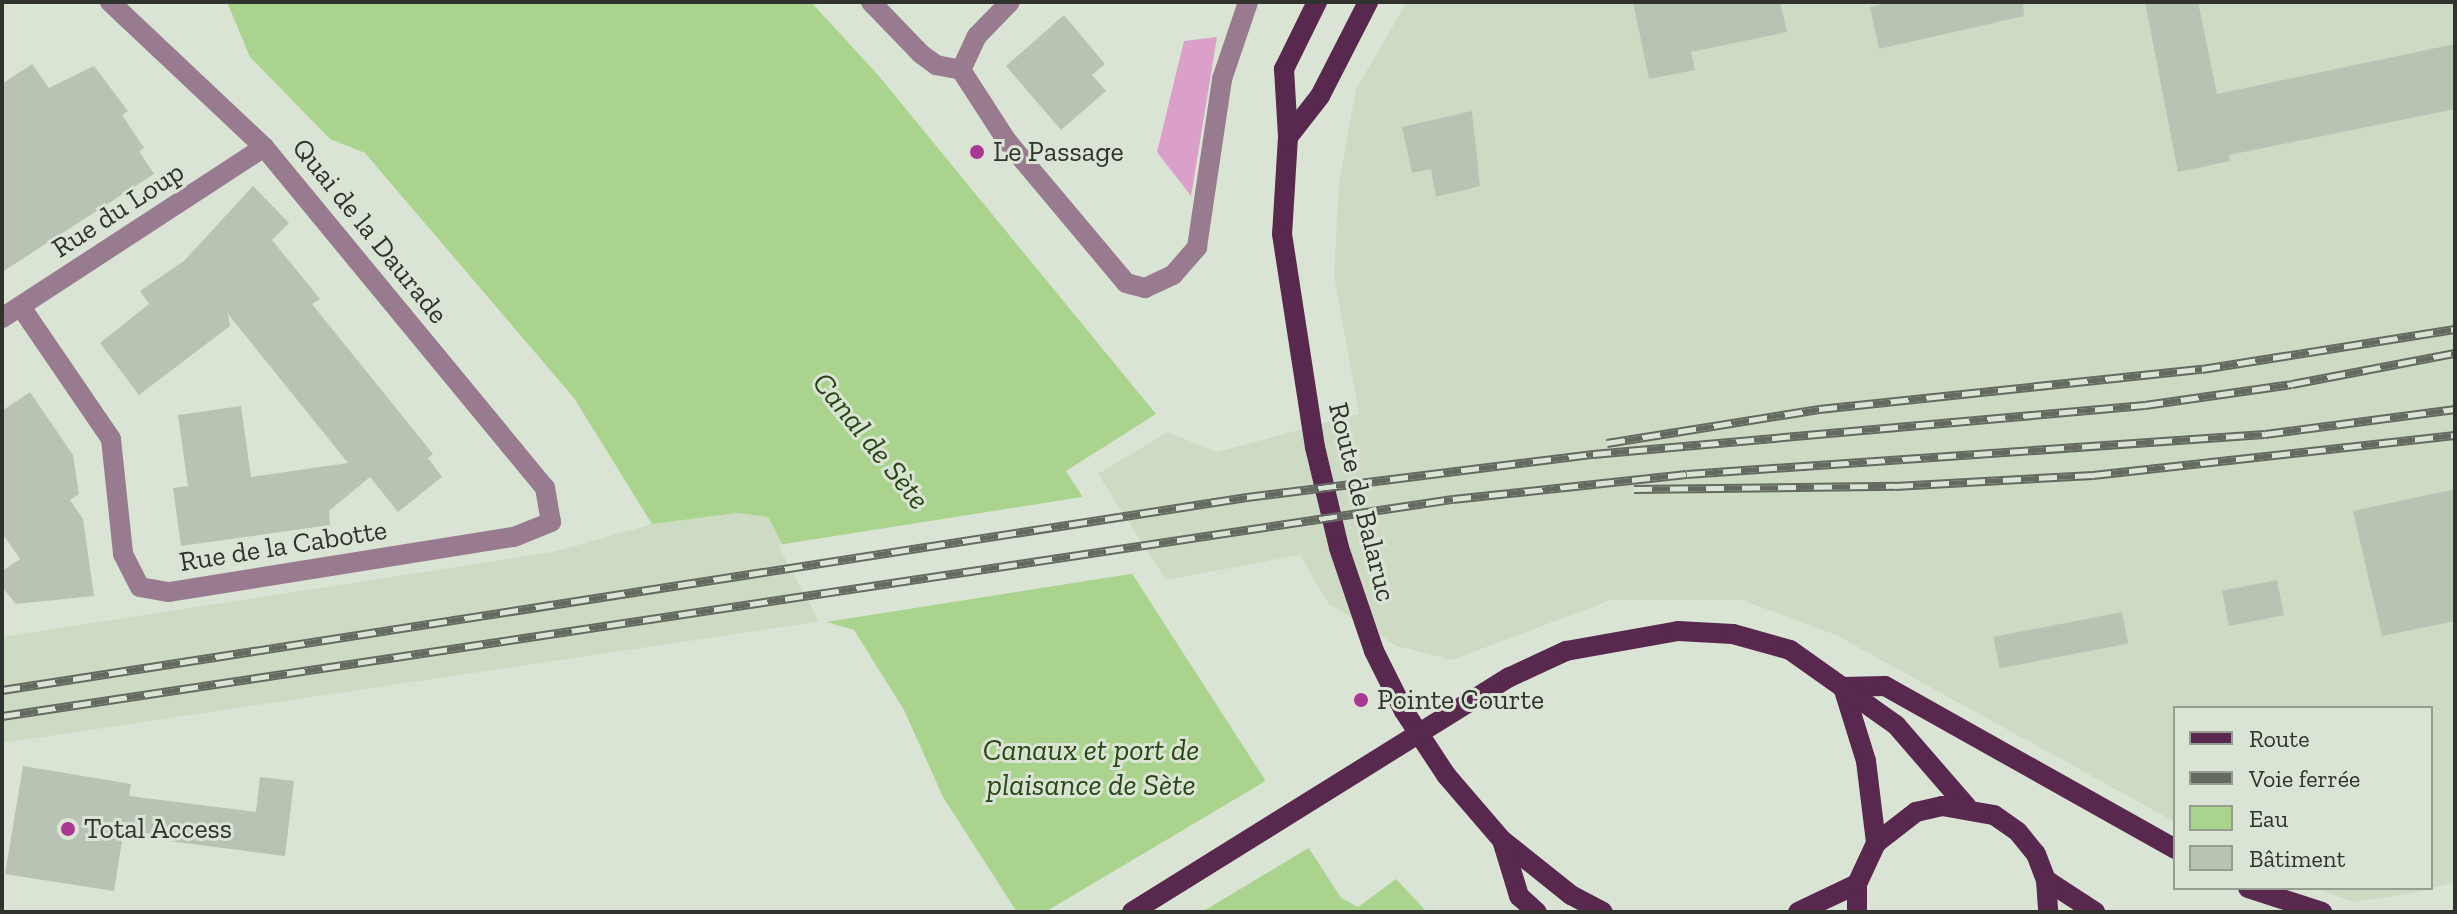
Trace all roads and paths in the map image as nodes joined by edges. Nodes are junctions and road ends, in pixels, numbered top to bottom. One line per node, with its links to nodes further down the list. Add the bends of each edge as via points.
1 (110, 2): 9 (street, Quai de la Daurade)
2 (871, 2): 7 (street, via 921,54 936,65)
3 (1010, 2): 7 (street, via 977,36)
4 (1248, 2): 7 (street, via 1222,79 1197,247 1173,275 1145,288 1126,283 1007,141)
5 (1317, 2): 8 (main road, Route de Balaruc, via 1284,69)
6 (1368, 2): 8 (main road, via 1320,96)
7 (961, 70)
8 (1288, 137): 15 (main road, Route de Balaruc, via 1282,234 1315,447 1339,548 1374,651 1404,711 1446,775)
9 (264, 147): 10 (street, Rue du Loup); 12 (street, Quai de la Daurade, via 545,488)
10 (21, 307): 11 (street, Rue du Loup); 12 (street, Rue de la Cabotte, via 111,439 123,554 140,587 185,590 514,537)
11 (2, 318)
12 (551, 522)
13 (1843, 687): 14 (main road, via 1896,725); 16 (main road, via 1866,761); 17 (main road, via 1885,686); 21 (main road, via 1790,650 1733,634 1678,631 1566,651 1510,677)
14 (1967, 807): 16 (main road, via 1916,812); 18 (main road, via 1994,815 2018,832 2036,854)
15 (1502, 840): 22 (main road, via 1519,896); 23 (main road, via 1571,895)
16 (1876, 843): 19 (main road)
17 (2173, 848)
18 (2046, 880): 26 (main road); 27 (main road)
19 (1857, 884): 24 (main road); 25 (main road)
20 (2254, 890): 28 (main road)
21 (1132, 912)
22 (1537, 912)
23 (1603, 912)
24 (1798, 912)
25 (1857, 912)
26 (2048, 912)
27 (2095, 912)
28 (2322, 912)

